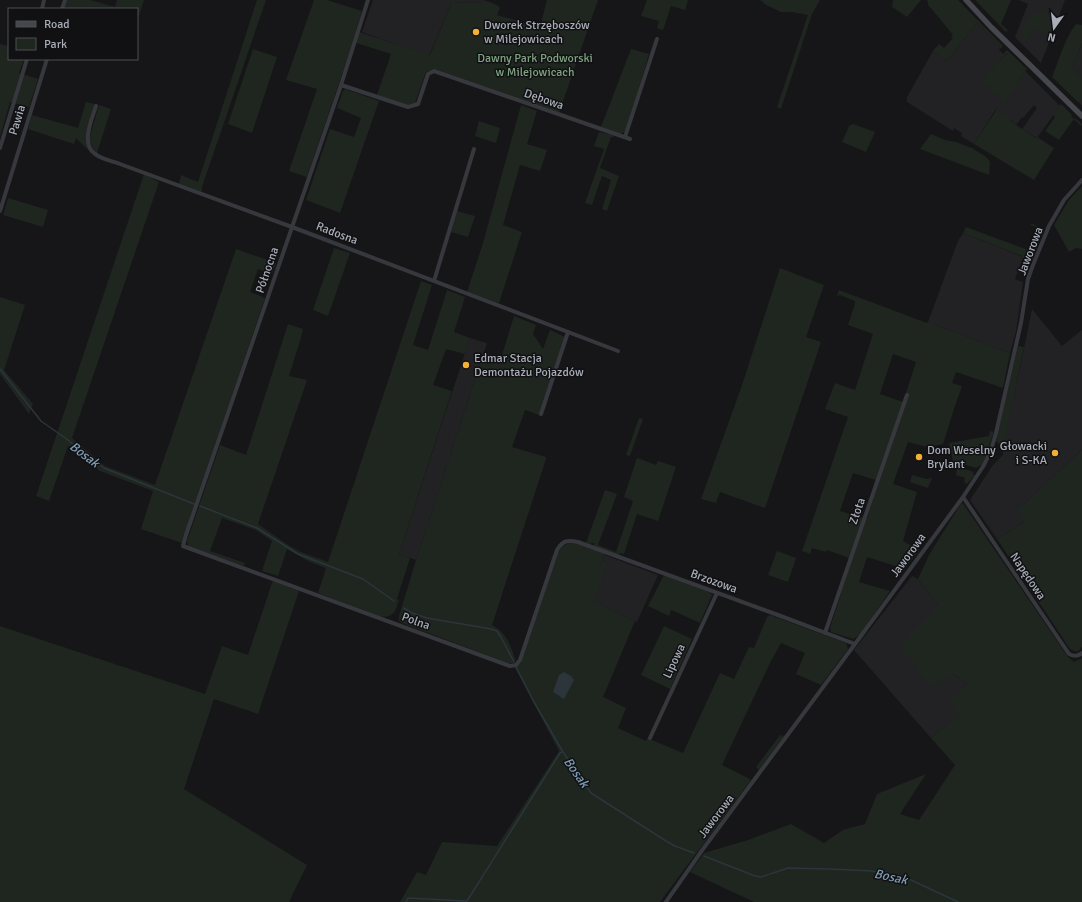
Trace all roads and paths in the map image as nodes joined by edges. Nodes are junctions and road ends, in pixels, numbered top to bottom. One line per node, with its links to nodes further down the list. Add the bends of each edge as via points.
1 (368, 0): 6 (street, Północna)
2 (966, 0): 8 (main road)
3 (657, 39): 9 (street)
4 (26, 60): 11 (street)
5 (47, 60): 14 (street, Pawia)
6 (341, 85): 9 (street, Dębowa, via 408,107 418,104 428,74 434,71); 15 (street, Północna)
7 (96, 106): 15 (street, Radosna, via 87,139 94,154)
8 (1082, 116)
9 (625, 138): 10 (street, Dębowa)
10 (630, 139)
11 (0, 148)
12 (474, 149): 16 (street)
13 (1082, 180): 21 (street, Jaworowa, via 1064,200 1049,226 1028,279 1021,323 991,450)
14 (0, 211)
15 (292, 227): 16 (street, Radosna); 23 (street, Północna)
16 (434, 281): 17 (street, Radosna)
17 (568, 332): 18 (street, Radosna); 20 (street)
18 (618, 351)
19 (907, 395): 25 (street, Złota)
20 (541, 414)
21 (963, 497): 26 (street, Jaworowa); 27 (street, Napędowa, via 1069,654 1076,656)
22 (565, 541): 23 (street, Polna, via 557,550 520,660 516,665 510,666); 24 (street, Brzozowa, via 578,542)
23 (183, 546)
24 (717, 593): 25 (street, Brzozowa); 28 (street, Lipowa)
25 (825, 633): 26 (street, Brzozowa)
26 (855, 644): 29 (street, Jaworowa)
27 (1082, 653)
28 (650, 738)
29 (666, 902)

